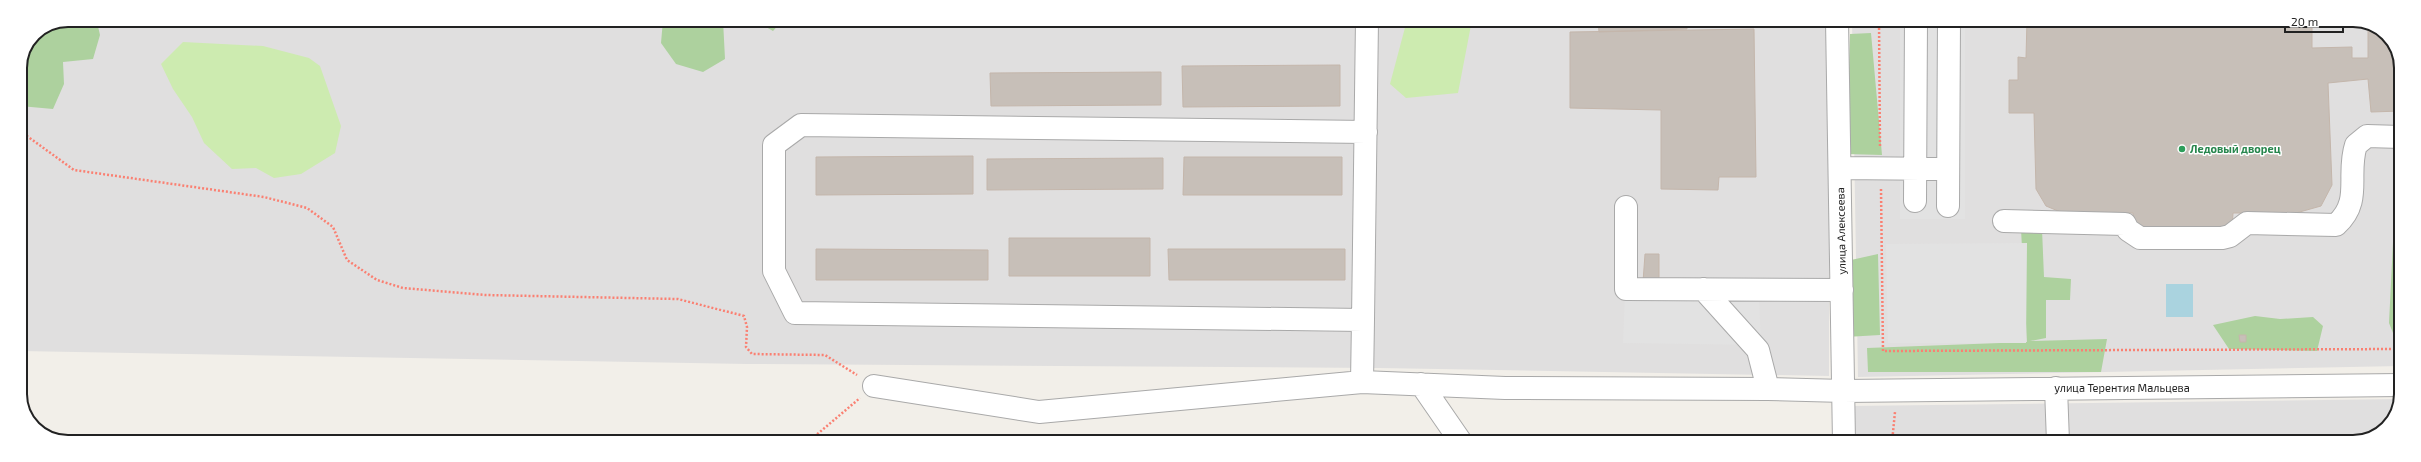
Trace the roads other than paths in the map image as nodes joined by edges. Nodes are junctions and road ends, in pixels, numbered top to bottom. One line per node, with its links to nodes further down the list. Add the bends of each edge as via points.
1 (1367, 27): 5 (street)
2 (1837, 27): 7 (street, улица Алексеева)
3 (1916, 27): 8 (street)
4 (1949, 27): 9 (street)
5 (1366, 132): 16 (street); 16 (street, via 801,125 774,145 774,271 795,312)
6 (2394, 137): 13 (street, via 2367,136 2356,146 2352,200 2347,216 2336,225 2247,223 2230,236 2222,238 2140,238 2124,224)
7 (1840, 168): 8 (street); 15 (street, улица Алексеева)
8 (1915, 169): 9 (street); 10 (street)
9 (1948, 169): 11 (street)
10 (1915, 201)
11 (1948, 206)
12 (1626, 207): 14 (street, via 1626,289)
13 (2004, 221)
14 (1703, 289): 15 (street); 22 (street, via 1758,350)
15 (1842, 290): 23 (street, улица Алексеева)
16 (1363, 320): 17 (street)
17 (1362, 382): 18 (street, улица Терентия Мальцева); 20 (street, улица Терентия Мальцева, via 1039,412)
18 (1421, 384): 22 (street, улица Терентия Мальцева, via 1505,388); 24 (street)
19 (2394, 385): 21 (street, улица Терентия Мальцева)
20 (874, 386)
21 (2056, 388): 23 (street, улица Терентия Мальцева); 26 (street)
22 (1768, 389): 23 (street, улица Терентия Мальцева)
23 (1844, 390): 25 (street, улица Алексеева)
24 (1456, 435)
25 (1844, 435)
26 (2058, 435)

